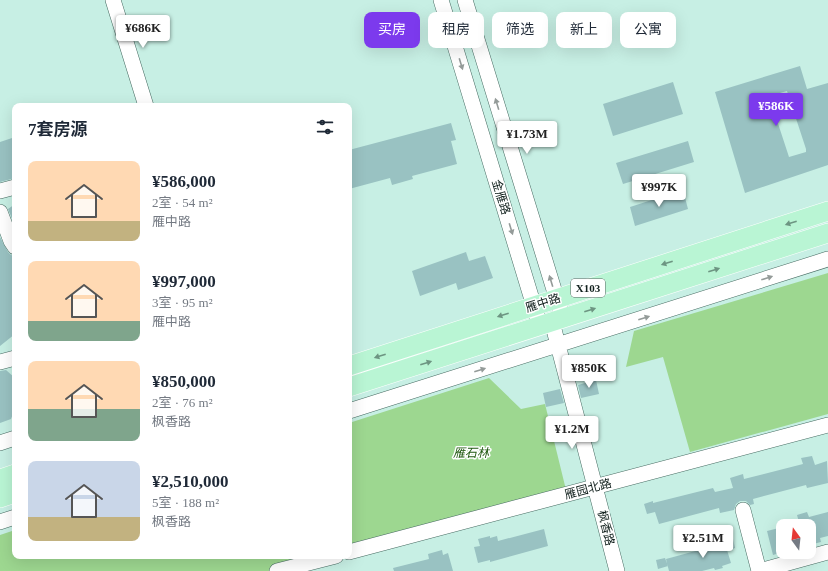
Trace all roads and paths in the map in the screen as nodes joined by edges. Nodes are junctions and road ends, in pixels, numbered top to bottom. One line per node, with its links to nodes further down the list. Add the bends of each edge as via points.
1 (113, 0): 4 (street)
2 (441, 0): 13 (street, 金雁路, one-way to 13)
3 (465, 0): 12 (street, 金雁路, one-way to 3)
4 (145, 103)
5 (12, 188): 6 (street)
6 (0, 191)
7 (828, 211): 12 (main road, 雁中路 / X103, one-way to 12)
8 (0, 212): 10 (street)
9 (828, 233): 14 (main road, 雁中路 / X103, one-way to 9)
10 (12, 242)
11 (828, 259): 15 (street, one-way to 11)
12 (556, 298): 13 (main road, 雁中路 / X103); 14 (street, 金雁路)
13 (534, 305): 14 (street, 金雁路); 18 (main road, 雁中路 / X103, one-way to 18)
14 (552, 322): 15 (street, 枫香路); 19 (main road, 雁中路 / X103, one-way to 14)
15 (558, 345): 20 (street, one-way to 15); 26 (street, 枫香路)
16 (12, 359): 17 (street)
17 (0, 362)
18 (352, 365)
19 (352, 386)
20 (352, 410)
21 (828, 425): 26 (street, 雁园北路)
22 (12, 439): 23 (street)
23 (0, 443)
24 (12, 475): 25 (main road)
25 (0, 479)
26 (595, 487): 32 (street, 雁园北路); 36 (street, 枫香路)
27 (12, 494): 28 (main road)
28 (0, 498)
29 (743, 510): 37 (street)
30 (12, 518): 31 (street)
31 (0, 522)
32 (352, 551)
33 (828, 552): 37 (street)
34 (324, 559): 35 (street)
35 (277, 571)
36 (616, 571)
37 (759, 571)

